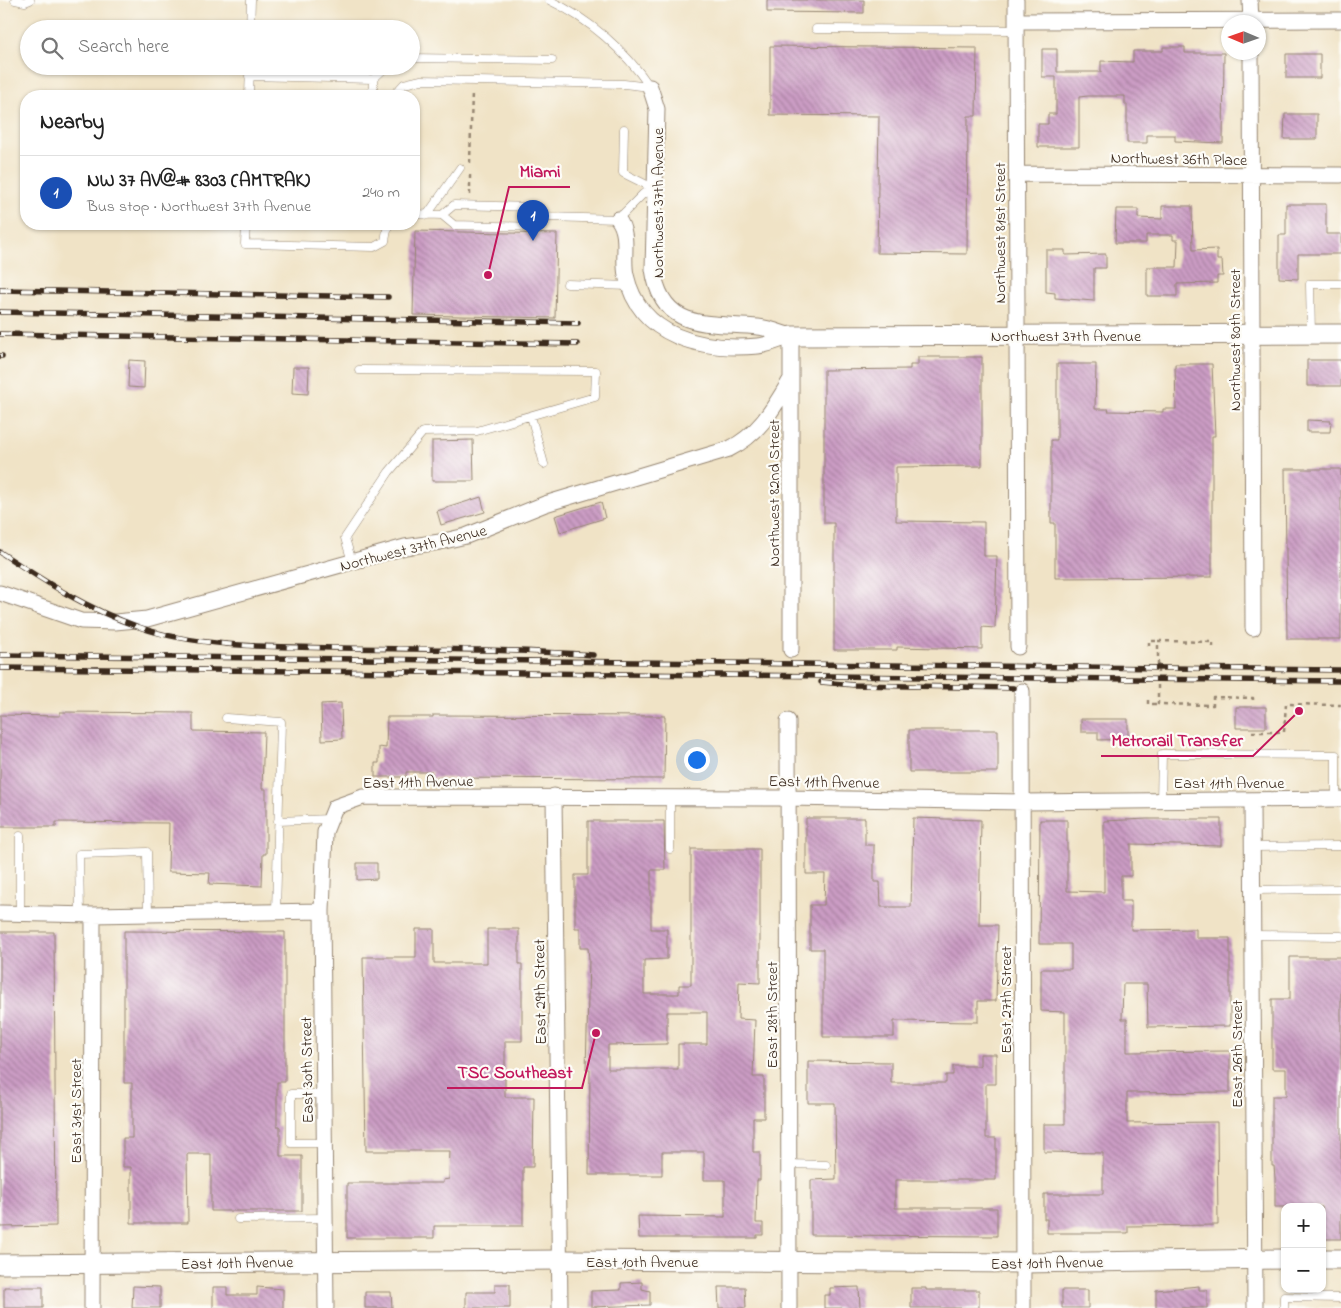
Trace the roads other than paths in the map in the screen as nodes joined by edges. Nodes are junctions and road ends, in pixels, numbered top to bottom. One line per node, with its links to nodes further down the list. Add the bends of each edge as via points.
1 (15, 0): 2 (lane)
2 (30, 0)
3 (251, 0): 8 (lane)
4 (1016, 0): 12 (street, Northwest 81st Street)
5 (1250, 0): 7 (street)
6 (551, 1): 20 (lane, via 602,34 632,63)
7 (1251, 15)
8 (250, 20)
9 (1341, 20): 10 (street)
10 (1266, 21)
11 (1221, 22): 12 (street)
12 (1016, 25): 13 (lane); 26 (street, Northwest 81st Street)
13 (816, 29)
14 (420, 58): 15 (lane)
15 (552, 60)
16 (1251, 60): 28 (street, Northwest 80th Street)
17 (377, 75): 19 (lane)
18 (249, 76): 19 (lane); 21 (lane)
19 (373, 79): 22 (lane)
20 (650, 87): 23 (lane, via 415,81 404,84); 29 (street, Northwest 37th Avenue, via 657,109)
21 (249, 90)
22 (373, 90)
23 (399, 90)
24 (624, 129): 29 (lane, via 623,173)
25 (460, 168): 31 (lane)
26 (1017, 174): 28 (street, Northwest 36th Place); 42 (street, Northwest 81st Street)
27 (1341, 175): 28 (street, Northwest 36th Place)
28 (1252, 176): 43 (street, Northwest 80th Street)
29 (655, 190): 34 (lane, via 643,194); 44 (street, Northwest 37th Avenue, via 653,269 656,284 667,304 684,318 699,324 760,327)
30 (420, 214): 31 (lane)
31 (427, 215): 32 (lane)
32 (442, 215): 33 (lane, via 454,205 469,205 539,207); 33 (lane, via 454,225 530,227 540,227)
33 (546, 217): 34 (lane)
34 (618, 219): 39 (street, Northwest 37th Avenue, via 624,232 624,262)
35 (246, 230): 36 (lane, via 245,244 374,247 385,241)
36 (387, 230)
37 (567, 284): 39 (lane)
38 (1341, 284): 40 (lane, via 1310,284)
39 (630, 286): 44 (street, Northwest 37th Avenue, via 656,324 685,341 759,346)
40 (1311, 334): 41 (street, Northwest 37th Avenue); 43 (street, Northwest 37th Avenue)
41 (1341, 334)
42 (1017, 335): 43 (street, Northwest 37th Avenue); 44 (street, Northwest 37th Avenue); 52 (street, Northwest 81st Street)
43 (1251, 335): 51 (street, Northwest 80th Street)
44 (792, 336): 46 (street, Northwest 82nd Street)
45 (359, 370): 47 (lane, via 596,371 595,397)
46 (791, 379): 49 (street, Northwest 37th Avenue, via 760,427 729,449 545,504 466,536 405,547); 53 (street, Northwest 82nd Street)
47 (530, 416): 48 (lane); 49 (lane, via 477,431 423,432 389,472 345,538)
48 (544, 464)
49 (352, 562): 50 (street, Northwest 37th Avenue, via 176,612 125,622 81,621)
50 (0, 593)
51 (1253, 628)
52 (1018, 647)
53 (791, 650)
54 (1022, 691): 63 (street, East 27th Street)
55 (226, 718): 64 (lane, via 281,722)
56 (788, 721): 59 (street, East 28th Street)
57 (554, 796): 58 (street, East 11th Avenue); 65 (street, East 11th Avenue, via 363,797 334,807); 90 (street, East 29th Street)
58 (670, 797): 59 (street, East 11th Avenue); 69 (lane)
59 (788, 798): 63 (street, East 11th Avenue); 82 (street, East 28th Street)
60 (1338, 799): 61 (lane, via 1336,755 1162,754); 62 (street, East 11th Avenue)
61 (1161, 800): 62 (street, East 11th Avenue); 63 (street, East 11th Avenue)
62 (1252, 800): 68 (street, East 26th Street)
63 (1022, 802): 93 (street, East 27th Street)
64 (278, 820): 65 (lane); 73 (lane)
65 (328, 825): 72 (street, East 30th Street)
66 (20, 836): 75 (lane)
67 (1341, 846): 68 (lane)
68 (1252, 848): 71 (street, East 26th Street)
69 (670, 850)
70 (1341, 889): 71 (lane)
71 (1252, 890): 78 (street, East 26th Street)
72 (322, 911): 73 (street); 80 (street, East 30th Street)
73 (276, 912): 76 (street)
74 (0, 913): 75 (street)
75 (20, 914): 77 (street)
76 (148, 914): 77 (street); 77 (lane, via 147,852 79,854)
77 (87, 915): 95 (street, East 31st Street)
78 (1253, 936): 79 (lane); 86 (street, East 26th Street)
79 (1341, 936)
80 (324, 1094): 81 (street, East 30th Street); 81 (lane, via 291,1094 291,1144)
81 (325, 1143): 84 (street, East 30th Street)
82 (788, 1164): 83 (lane); 92 (street, East 28th Street)
83 (826, 1165)
84 (325, 1218): 85 (lane); 91 (street, East 30th Street)
85 (238, 1219)
86 (1255, 1258): 87 (street, East 10th Avenue); 93 (street, East 10th Avenue); 102 (street, East 26th Street)
87 (1281, 1259)
88 (1326, 1259): 89 (street)
89 (1341, 1259)
90 (560, 1260): 91 (street, East 10th Avenue); 92 (street, East 10th Avenue); 99 (street, East 29th Street)
91 (326, 1261): 95 (street, East 10th Avenue); 98 (street, East 30th Street)
92 (789, 1261): 93 (street, East 10th Avenue); 100 (street, East 28th Street)
93 (1023, 1263): 101 (street, East 27th Street)
94 (0, 1264): 95 (street, East 10th Avenue)
95 (92, 1264): 97 (street, East 31st Street)
96 (1341, 1298): 103 (lane, via 1284,1297)
97 (92, 1308)
98 (326, 1308)
99 (560, 1308)
100 (789, 1308)
101 (1023, 1308)
102 (1255, 1308)
103 (1284, 1308)

